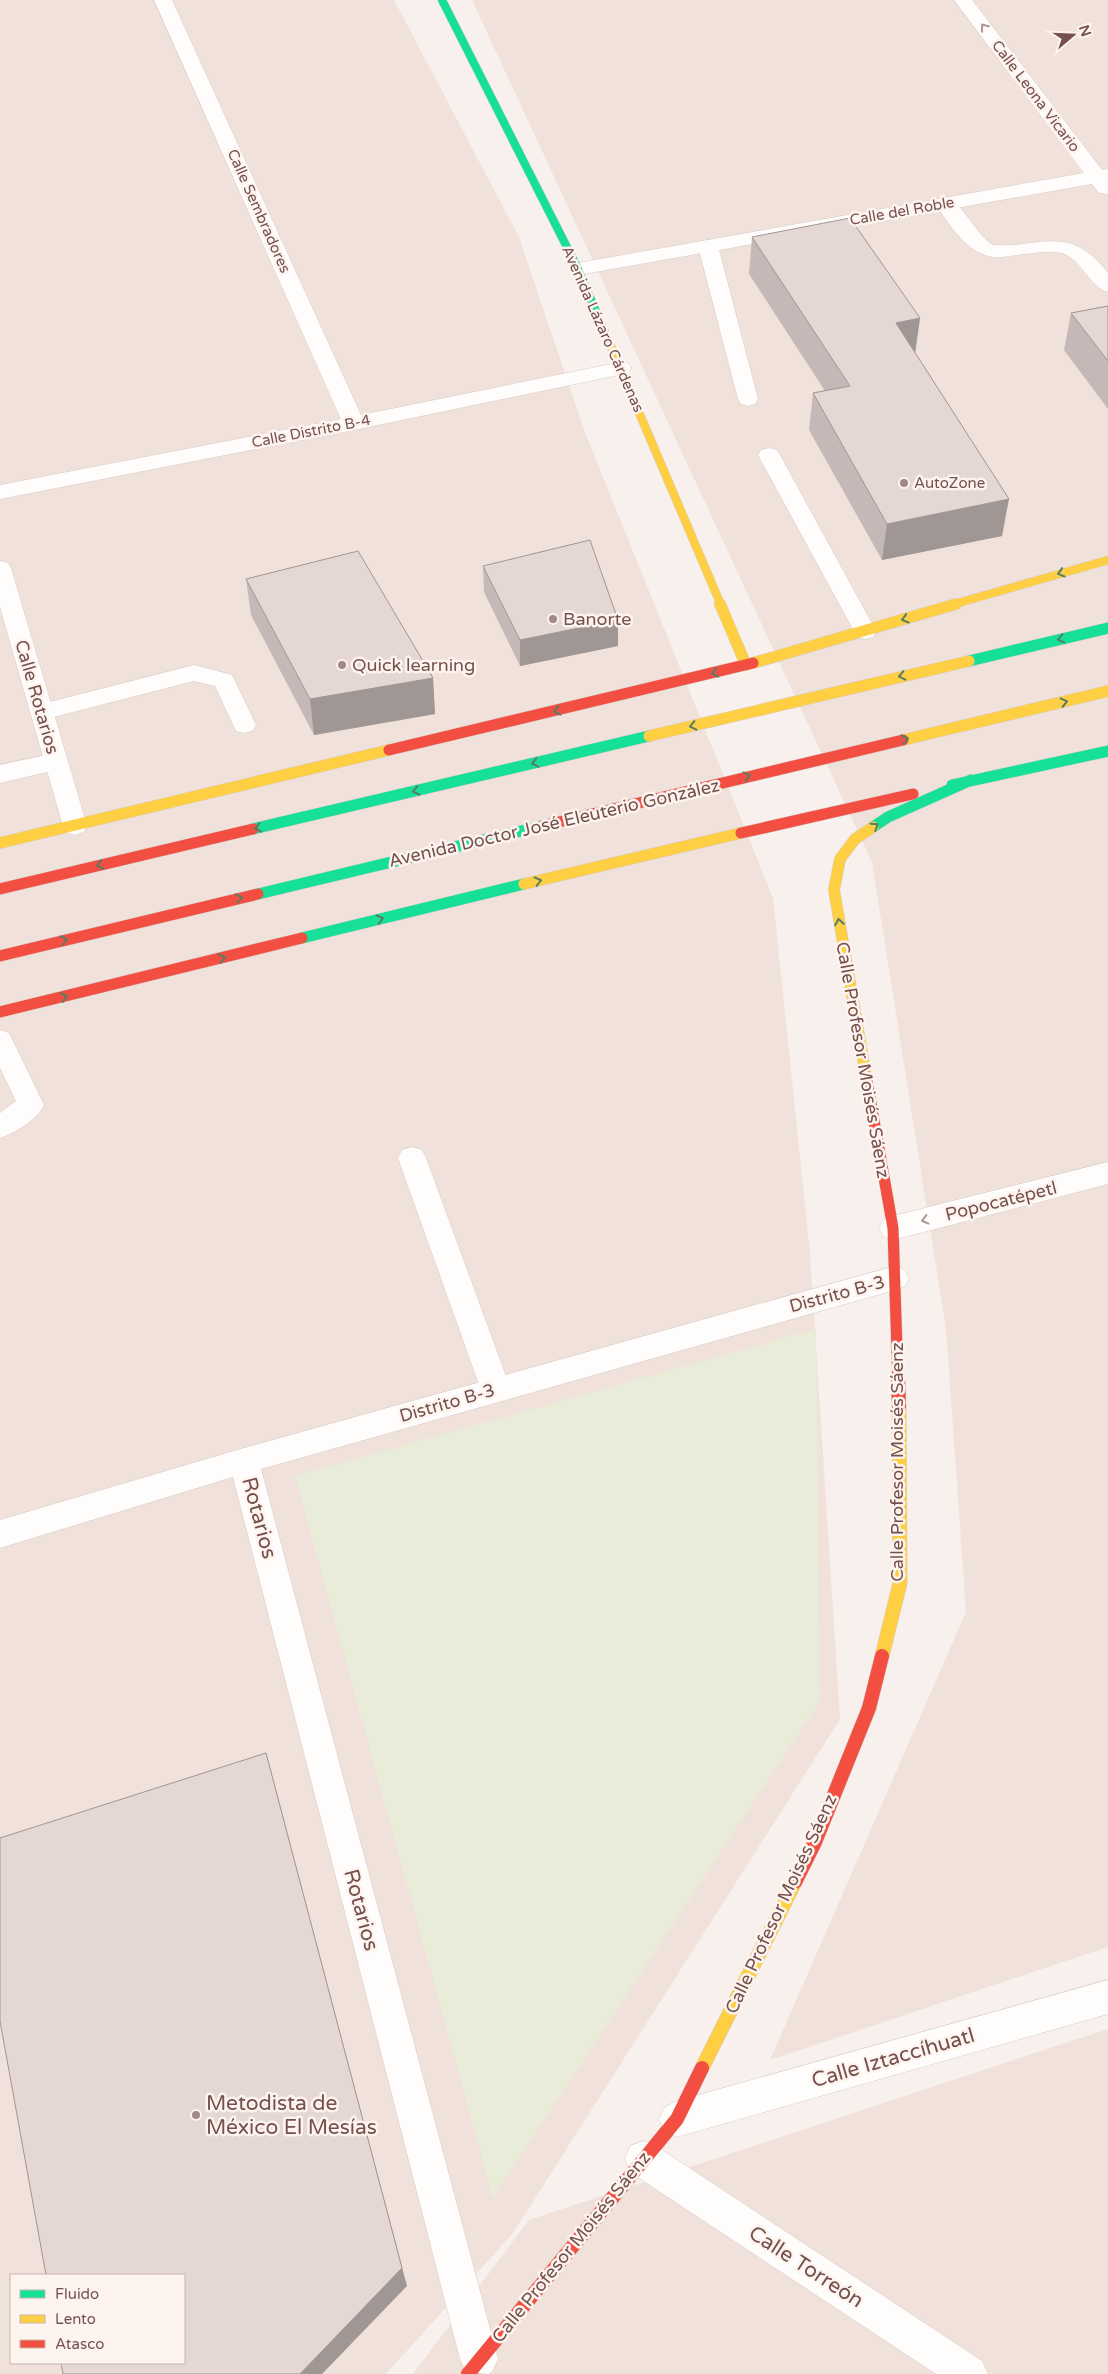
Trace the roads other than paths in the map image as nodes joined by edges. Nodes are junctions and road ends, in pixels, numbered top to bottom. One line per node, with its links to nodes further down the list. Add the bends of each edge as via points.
1 (163, 0): 11 (street, Calle Sembradores)
2 (442, 0): 7 (main road, Avenida Lázaro Cárdenas)
3 (964, 0): 4 (street, Calle Leona Vicario, one-way to 3)
4 (1104, 181): 5 (street, Calle del Roble)
5 (945, 203): 6 (street, Calle del Roble); 8 (street, via 984,248 996,251 1062,246 1074,250 1092,264)
6 (708, 246): 7 (street, Calle del Roble); 10 (street)
7 (578, 269): 9 (main road, Avenida Lázaro Cárdenas)
8 (1108, 286)
9 (621, 368): 11 (street, Calle Distrito B-4); 18 (main road, Avenida Lázaro Cárdenas)
10 (748, 399)
11 (354, 423): 13 (street, Calle Distrito B-4)
12 (769, 455): 17 (street)
13 (0, 492)
14 (1108, 560): 17 (main road, one-way to 17)
15 (0, 568): 20 (street, Calle Rotarios)
16 (1108, 628): 28 (main road, one-way to 28)
17 (865, 631): 18 (main road)
18 (746, 665): 26 (main road, one-way to 26)
19 (1108, 691): 29 (main road, Avenida Doctor José Eleuterio González, one-way to 19)
20 (42, 712): 21 (street, via 194,673 224,681); 23 (street, Calle Rotarios)
21 (244, 725)
22 (1108, 751): 25 (main road)
23 (56, 762): 24 (street); 26 (street, Calle Rotarios)
24 (0, 774)
25 (970, 780): 31 (main road, one-way to 25, via 593,867); 37 (main road, Calle Profesor Moisés Sáenz, one-way to 25, via 834,890 840,859 855,839 888,817)
26 (75, 826): 27 (main road)
27 (0, 843)
28 (0, 889)
29 (0, 956)
30 (8, 999): 31 (main road)
31 (41, 1003): 32 (main road)
32 (0, 1012)
33 (0, 1040): 34 (street, via 31,1105)
34 (0, 1127)
35 (412, 1158): 39 (street)
36 (1108, 1173): 37 (street, Popocatépetl, one-way to 37)
37 (893, 1228): 38 (main road, Calle Profesor Moisés Sáenz)
38 (895, 1278): 39 (street, Distrito B-3); 43 (main road, Calle Profesor Moisés Sáenz, via 900,1583 868,1708 815,1842)
39 (496, 1390): 40 (street, Distrito B-3)
40 (244, 1461): 41 (street, Distrito B-3); 45 (street, Rotarios)
41 (0, 1534)
42 (1108, 1997): 43 (street, Calle Iztaccíhuatl)
43 (677, 2119): 44 (main road, Calle Profesor Moisés Sáenz)
44 (643, 2160): 45 (main road, Calle Profesor Moisés Sáenz); 46 (street, Calle Torreón)
45 (473, 2367)
46 (969, 2374)

